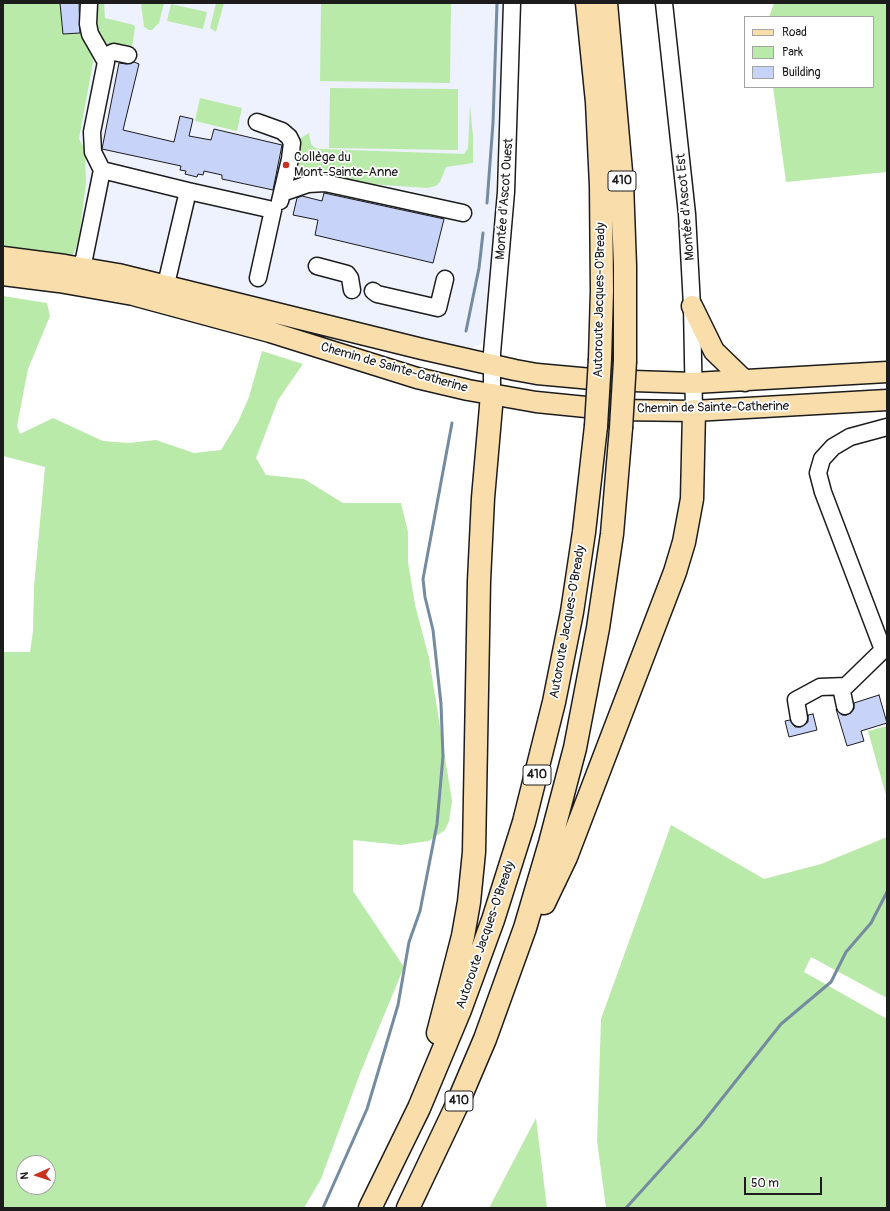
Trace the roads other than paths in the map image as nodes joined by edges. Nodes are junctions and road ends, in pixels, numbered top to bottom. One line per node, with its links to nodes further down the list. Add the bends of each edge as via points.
1 (89, 3): 7 (street, via 90,34)
2 (512, 3): 26 (street, Montée d'Ascot Ouest, via 506,192)
3 (587, 3): 38 (highway, Autoroute Jacques-O'Bready / 410, bridge, via 597,102 602,291 596,426 573,606 557,690 535,782 509,872 478,965)
4 (606, 3): 37 (highway, Autoroute Jacques-O'Bready / 410, bridge, via 618,120 625,273 625,361 617,489 606,579 581,720 541,876)
5 (664, 3): 23 (street, Montée d'Ascot Est, via 684,179)
6 (128, 55): 7 (street, via 114,52)
7 (103, 57): 9 (street, via 106,62 92,132 93,152)
8 (257, 122): 11 (street, via 282,131 292,143)
9 (102, 170): 10 (street); 17 (street, via 84,259)
10 (188, 191): 12 (street); 22 (street)
11 (282, 193): 12 (street); 13 (street, via 308,184 325,183)
12 (273, 210): 18 (street)
13 (463, 213)
14 (3, 257): 17 (main road, Chemin de Sainte-Catherine)
15 (317, 266): 20 (street, via 346,274 350,278)
16 (3, 275): 17 (main road, Chemin de Sainte-Catherine)
17 (78, 276): 22 (main road, Chemin de Sainte-Catherine)
18 (258, 278)
19 (446, 279): 21 (street, via 438,308 376,294)
20 (352, 290)
21 (373, 291)
22 (164, 294): 24 (main road, Chemin de Sainte-Catherine); 25 (main road, Chemin de Sainte-Catherine)
23 (692, 306): 28 (main road, via 714,351); 29 (street, Montée d'Ascot Est)
24 (329, 326): 25 (street, via 325,336); 26 (main road, Chemin de Sainte-Catherine)
25 (312, 345): 30 (main road, Chemin de Sainte-Catherine, via 406,375)
26 (492, 364): 29 (main road, Chemin de Sainte-Catherine, via 515,370 568,377); 30 (street, Montée d'Ascot Ouest)
27 (887, 372): 28 (main road, Chemin de Sainte-Catherine)
28 (745, 381): 29 (main road, Chemin de Sainte-Catherine)
29 (694, 383): 32 (street, Montée d'Ascot Est)
30 (492, 395): 32 (main road, Chemin de Sainte-Catherine, via 599,408); 38 (highway, via 479,574 476,832 471,888 458,960)
31 (887, 400): 32 (main road, Chemin de Sainte-Catherine)
32 (694, 411): 37 (highway, via 692,499 675,572 566,857)
33 (887, 427): 34 (street, via 857,435 838,444 824,456 819,466 820,485 883,650 852,681)
34 (841, 687): 35 (street); 36 (street, via 820,687 796,700)
35 (845, 706)
36 (799, 718)
37 (503, 991): 40 (highway, Autoroute Jacques-O'Bready / 410, via 456,1108)
38 (419, 1108): 39 (highway, Autoroute Jacques-O'Bready / 410)
39 (370, 1208)
40 (408, 1208)

